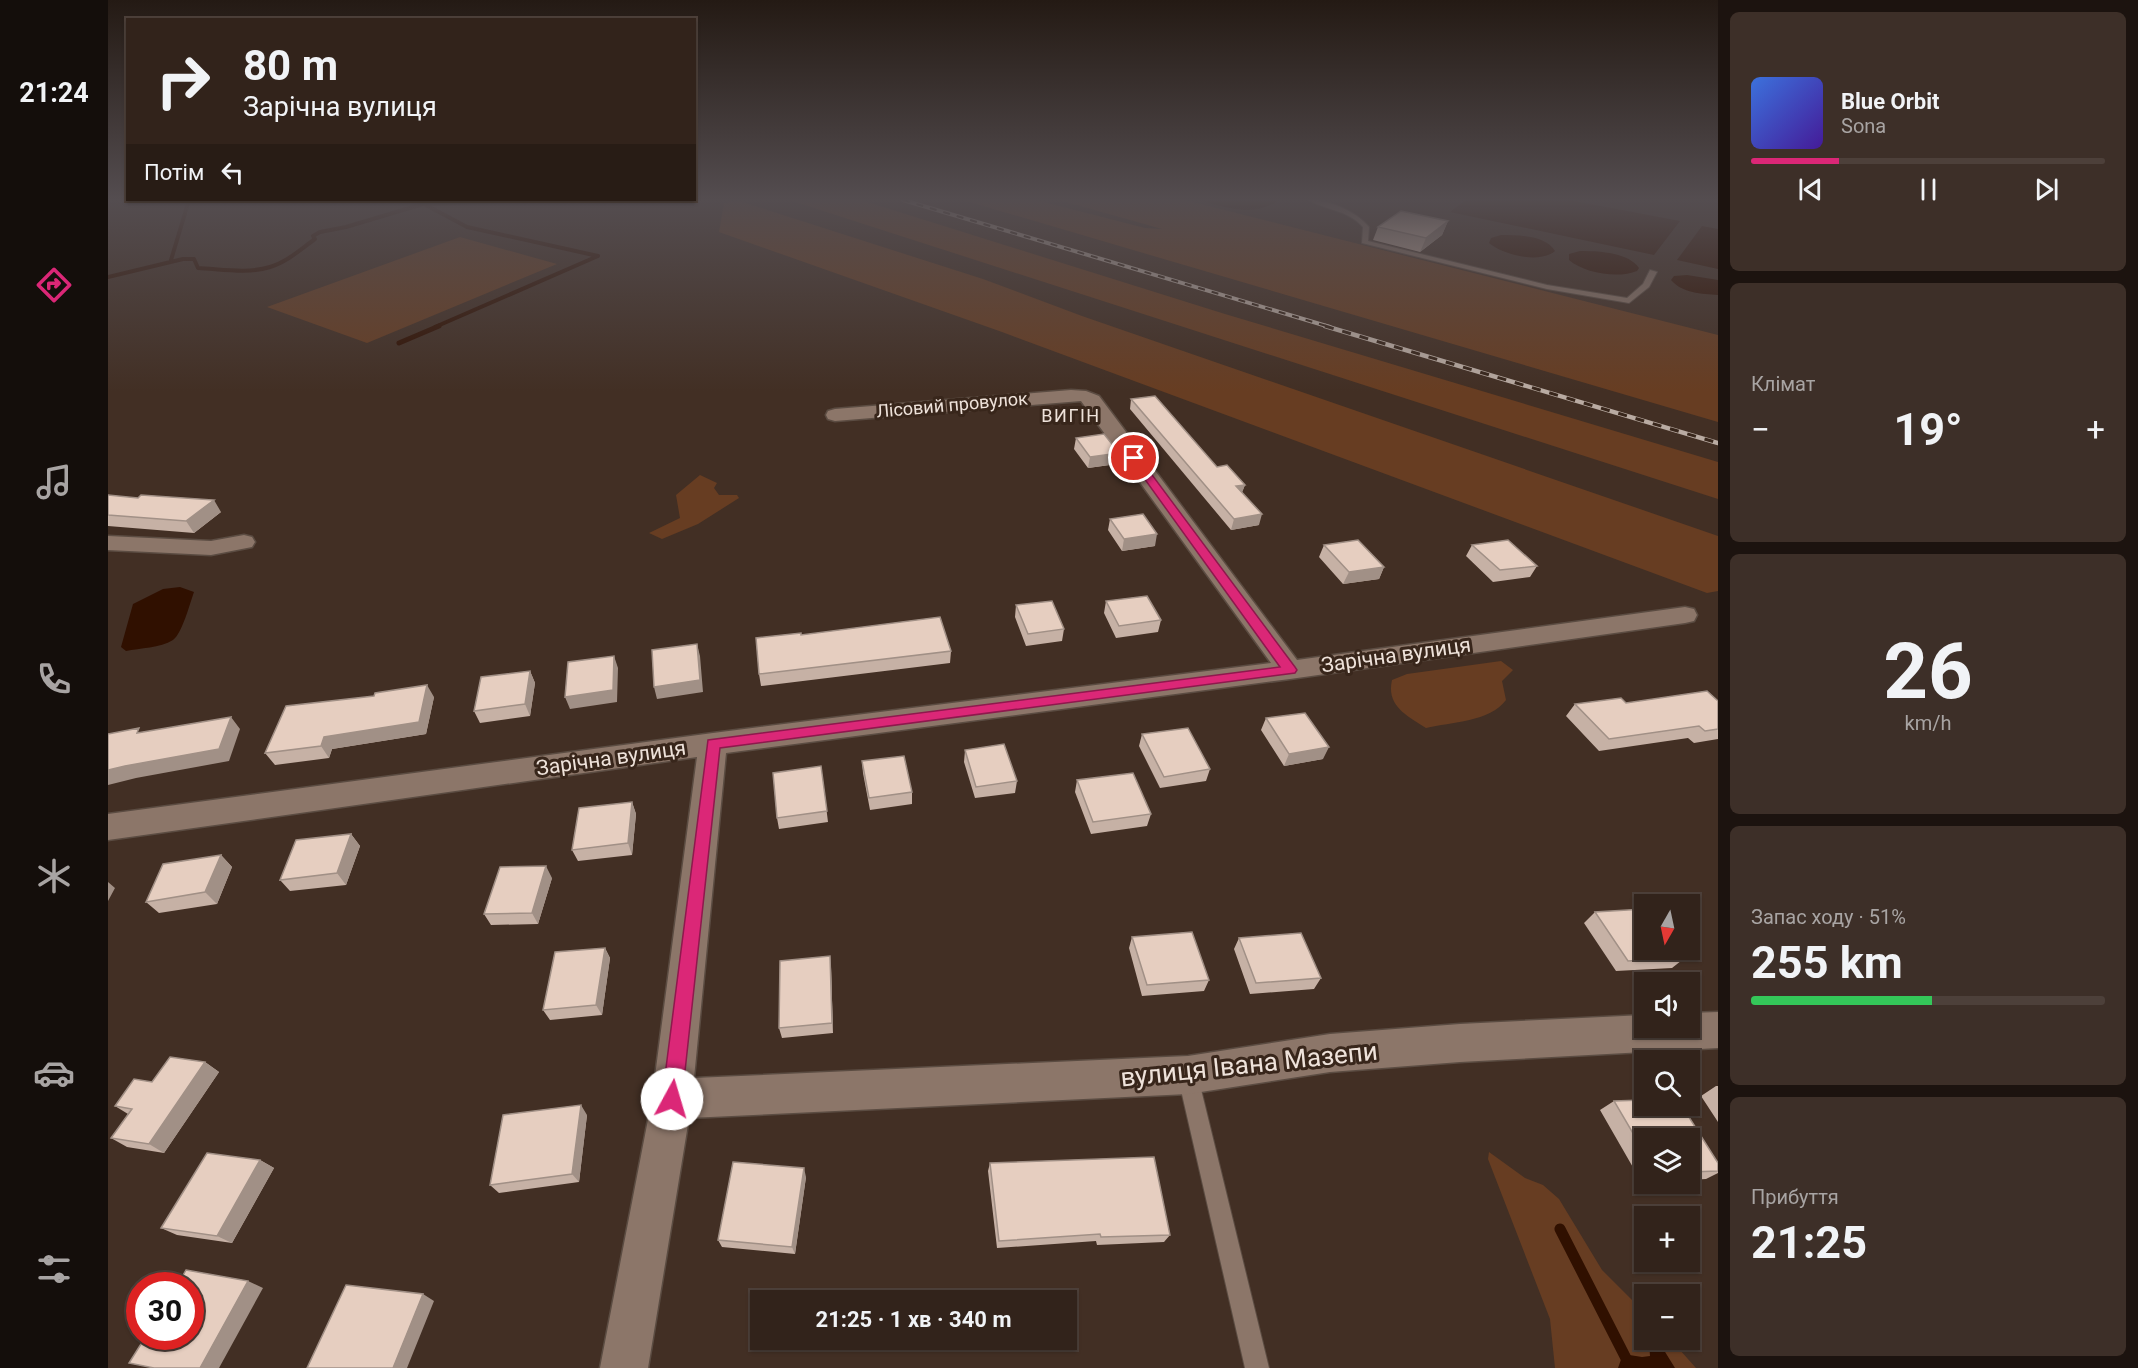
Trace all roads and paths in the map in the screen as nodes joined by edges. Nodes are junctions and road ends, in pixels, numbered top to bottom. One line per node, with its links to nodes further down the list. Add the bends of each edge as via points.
1 (1453, 264): 2 (lane, via 1625,302 1646,285)
2 (1653, 272)
3 (835, 415): 7 (street, Лісовий провулок, via 1086,396)
4 (244, 542): 5 (street, via 210,548)
5 (108, 543)
6 (1685, 615): 7 (street, Зарічна вулиця)
7 (1290, 670): 8 (street, Зарічна вулиця)
8 (713, 744): 9 (street, Зарічна вулиця); 12 (street)
9 (108, 827)
10 (1718, 1030): 11 (street, вулиця Івана Мазепи, via 1330,1053)
11 (1188, 1075): 12 (street, вулиця Івана Мазепи); 14 (lane)
12 (672, 1099): 13 (street)
13 (624, 1368)
14 (1257, 1368)

